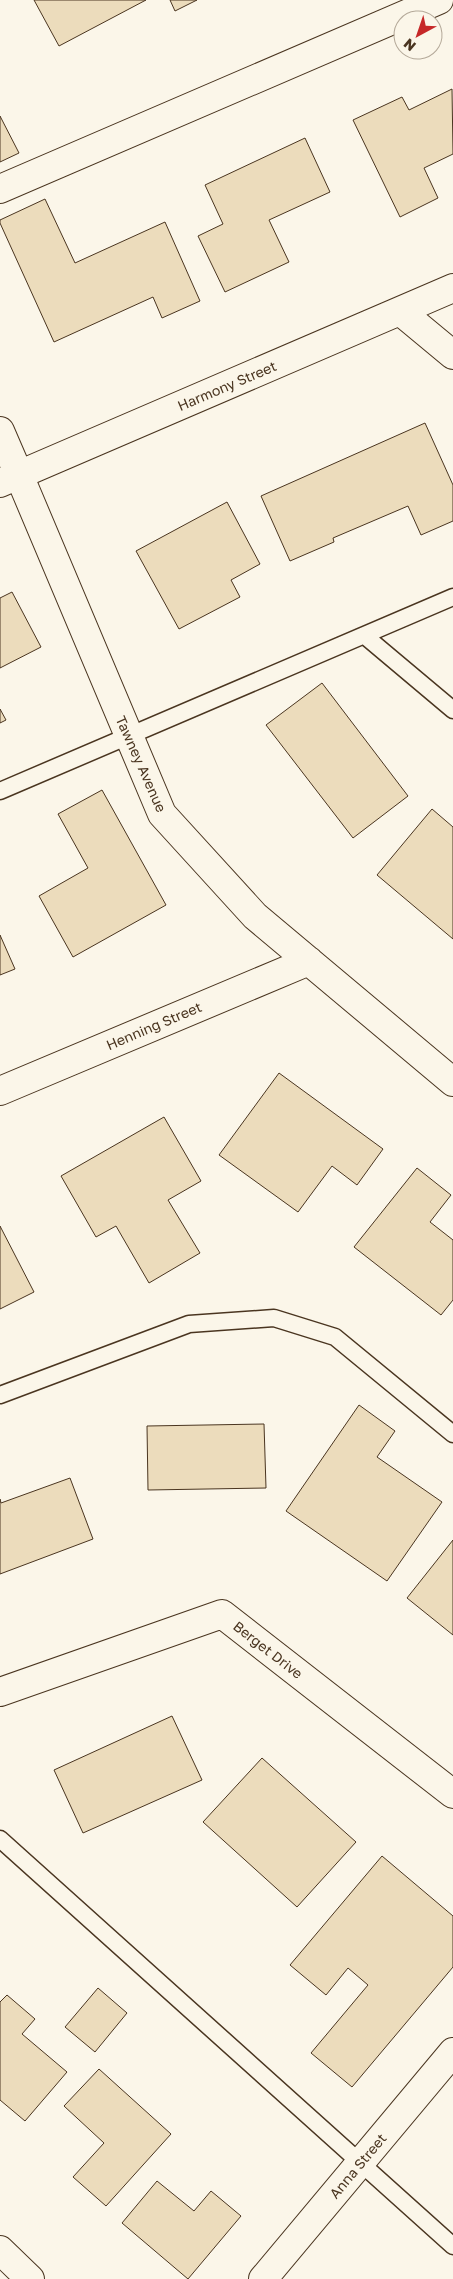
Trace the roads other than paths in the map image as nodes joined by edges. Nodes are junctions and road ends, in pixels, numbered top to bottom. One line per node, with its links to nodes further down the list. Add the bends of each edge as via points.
1 (439, 0): 2 (street)
2 (0, 189)
3 (453, 288): 4 (street, Harmony Street)
4 (400, 311): 5 (street); 7 (street, Harmony Street)
5 (453, 355)
6 (0, 432): 7 (street, Tawney Avenue)
7 (9, 479): 11 (street, Tawney Avenue)
8 (453, 597): 9 (lane)
9 (365, 636): 10 (lane); 11 (lane)
10 (453, 710)
11 (129, 736): 12 (lane); 13 (street, Tawney Avenue, via 162,814 255,916)
12 (0, 791)
13 (309, 961): 14 (street, Tawney Avenue); 15 (street, Henning Street)
14 (453, 1082)
15 (0, 1091)
16 (0, 1395): 17 (lane, via 189,1324 274,1318 335,1337)
17 (453, 1434)
18 (0, 1692): 19 (street, Berget Drive, via 222,1614)
19 (453, 1794)
20 (0, 1838): 22 (lane)
21 (453, 2052): 22 (street, Anna Street)
22 (360, 2164): 23 (lane); 26 (street, Anna Street)
23 (453, 2246)
24 (0, 2250): 25 (street)
25 (30, 2279)
26 (263, 2279)

